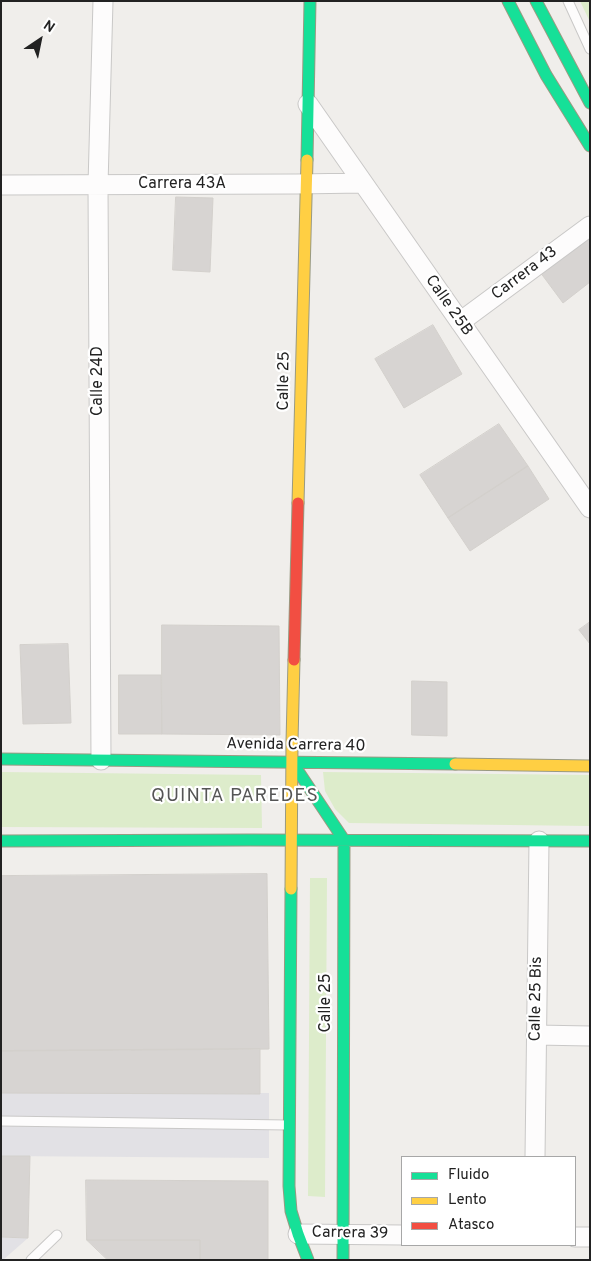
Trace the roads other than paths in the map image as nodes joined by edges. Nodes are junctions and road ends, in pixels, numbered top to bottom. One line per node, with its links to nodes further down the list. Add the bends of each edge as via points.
1 (103, 1): 13 (street, Calle 24D)
2 (310, 1): 8 (street, Calle 25)
3 (508, 1): 9 (street, via 570,117)
4 (536, 1): 7 (street)
5 (568, 1): 6 (lane)
6 (590, 49)
7 (590, 103)
8 (308, 104): 10 (street, Calle 25B); 11 (street, Calle 25)
9 (590, 146)
10 (363, 183): 11 (street, Carrera 43A); 15 (street, Calle 25B)
11 (306, 184): 13 (street, Carrera 43A); 19 (street, Calle 25)
12 (1, 185): 13 (street, Carrera 43A)
13 (98, 185): 18 (street, Calle 24D)
14 (590, 226): 15 (street, Carrera 43)
15 (460, 322): 16 (street, Calle 25B)
16 (590, 508)
17 (1, 759): 18 (street, Avenida Carrera 40)
18 (101, 760): 19 (street, Avenida Carrera 40)
19 (292, 762): 20 (street, Avenida Carrera 40); 21 (street, Calle 25); 22 (street)
20 (590, 766)
21 (292, 840): 22 (street); 23 (street); 29 (street, Calle 25)
22 (344, 840): 24 (street); 32 (street, Calle 25)
23 (1, 841)
24 (539, 841): 25 (street); 26 (street, Calle 25 Bis)
25 (590, 841)
26 (536, 1034): 27 (street); 30 (street, Calle 25 Bis)
27 (590, 1036)
28 (1, 1121): 29 (lane)
29 (289, 1125): 31 (street, Calle 25, via 291,1211)
30 (535, 1156)
31 (298, 1234): 32 (street, Carrera 39); 38 (street, Calle 25)
32 (342, 1234): 34 (street, Carrera 39); 39 (street, Calle 25)
33 (57, 1235): 37 (lane)
34 (401, 1235)
35 (576, 1237): 36 (street)
36 (590, 1237)
37 (31, 1260)
38 (308, 1260)
39 (343, 1260)

